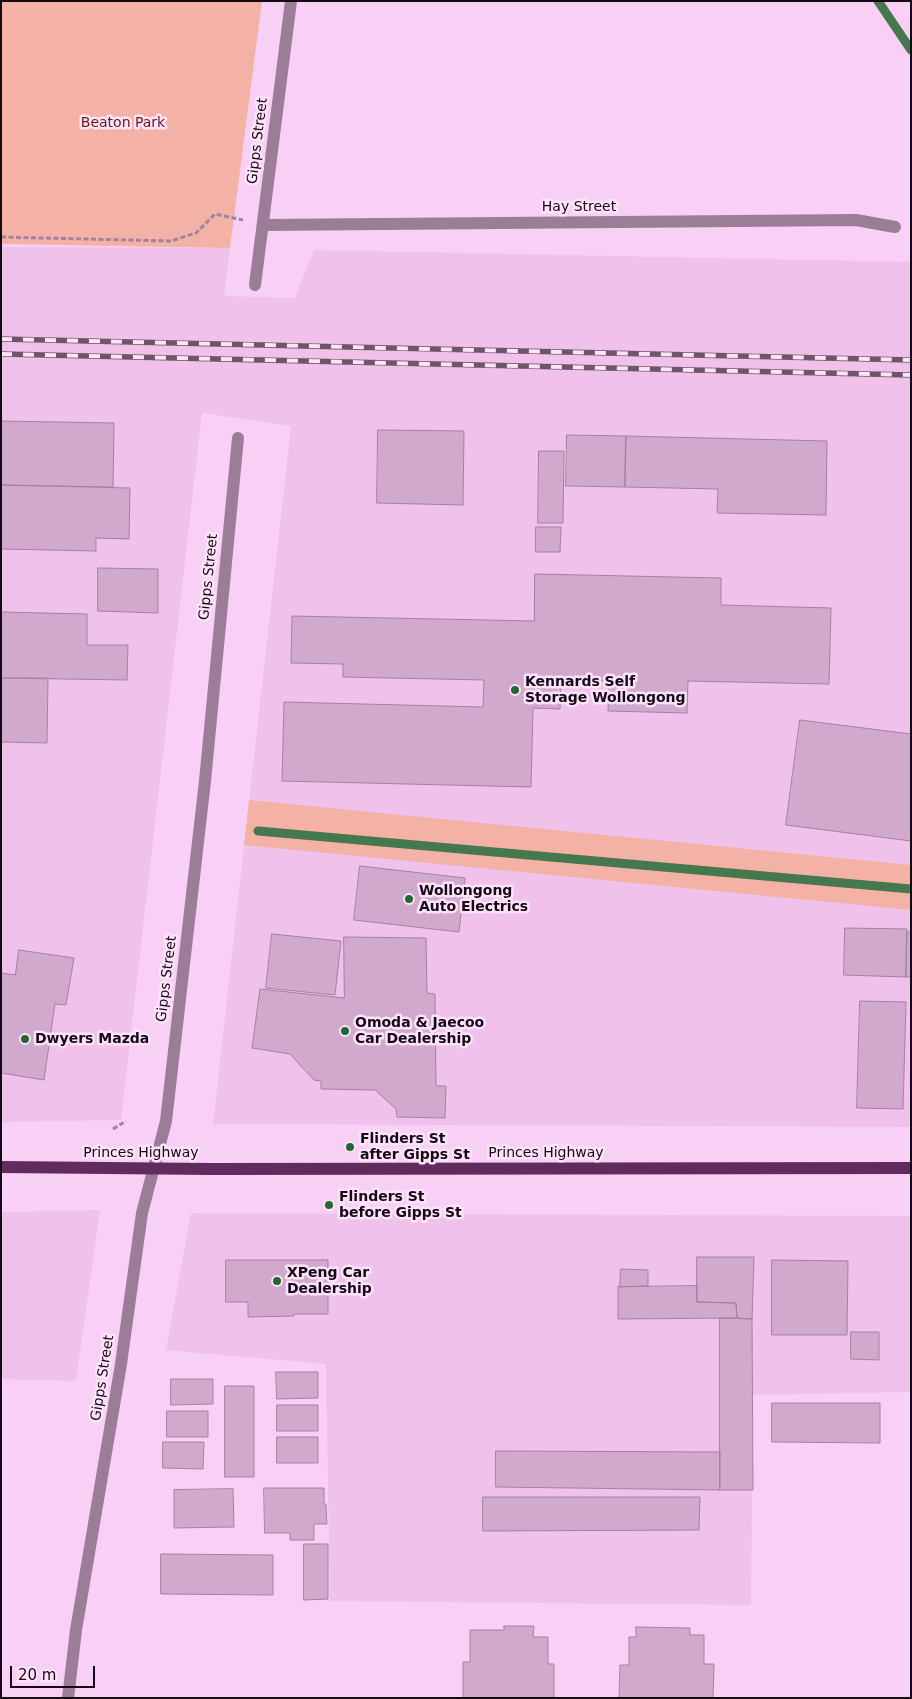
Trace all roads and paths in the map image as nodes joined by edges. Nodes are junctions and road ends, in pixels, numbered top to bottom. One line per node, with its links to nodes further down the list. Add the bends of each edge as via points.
1 (291, 1): 2 (street, Gipps Street)
2 (263, 225): 3 (street, Hay Street, via 856,220); 4 (path, via 215,214 196,233 171,241); 5 (street, Gipps Street)
3 (895, 227)
4 (1, 238)
5 (255, 285)
6 (238, 438): 10 (street, Gipps Street, via 205,781 166,1121)
7 (126, 1122): 8 (path)
8 (112, 1129)
9 (1, 1167): 10 (main road, Princes Highway)
10 (154, 1168): 11 (main road, Princes Highway); 12 (street, Gipps Street, via 142,1213)
11 (911, 1168)
12 (68, 1698)

